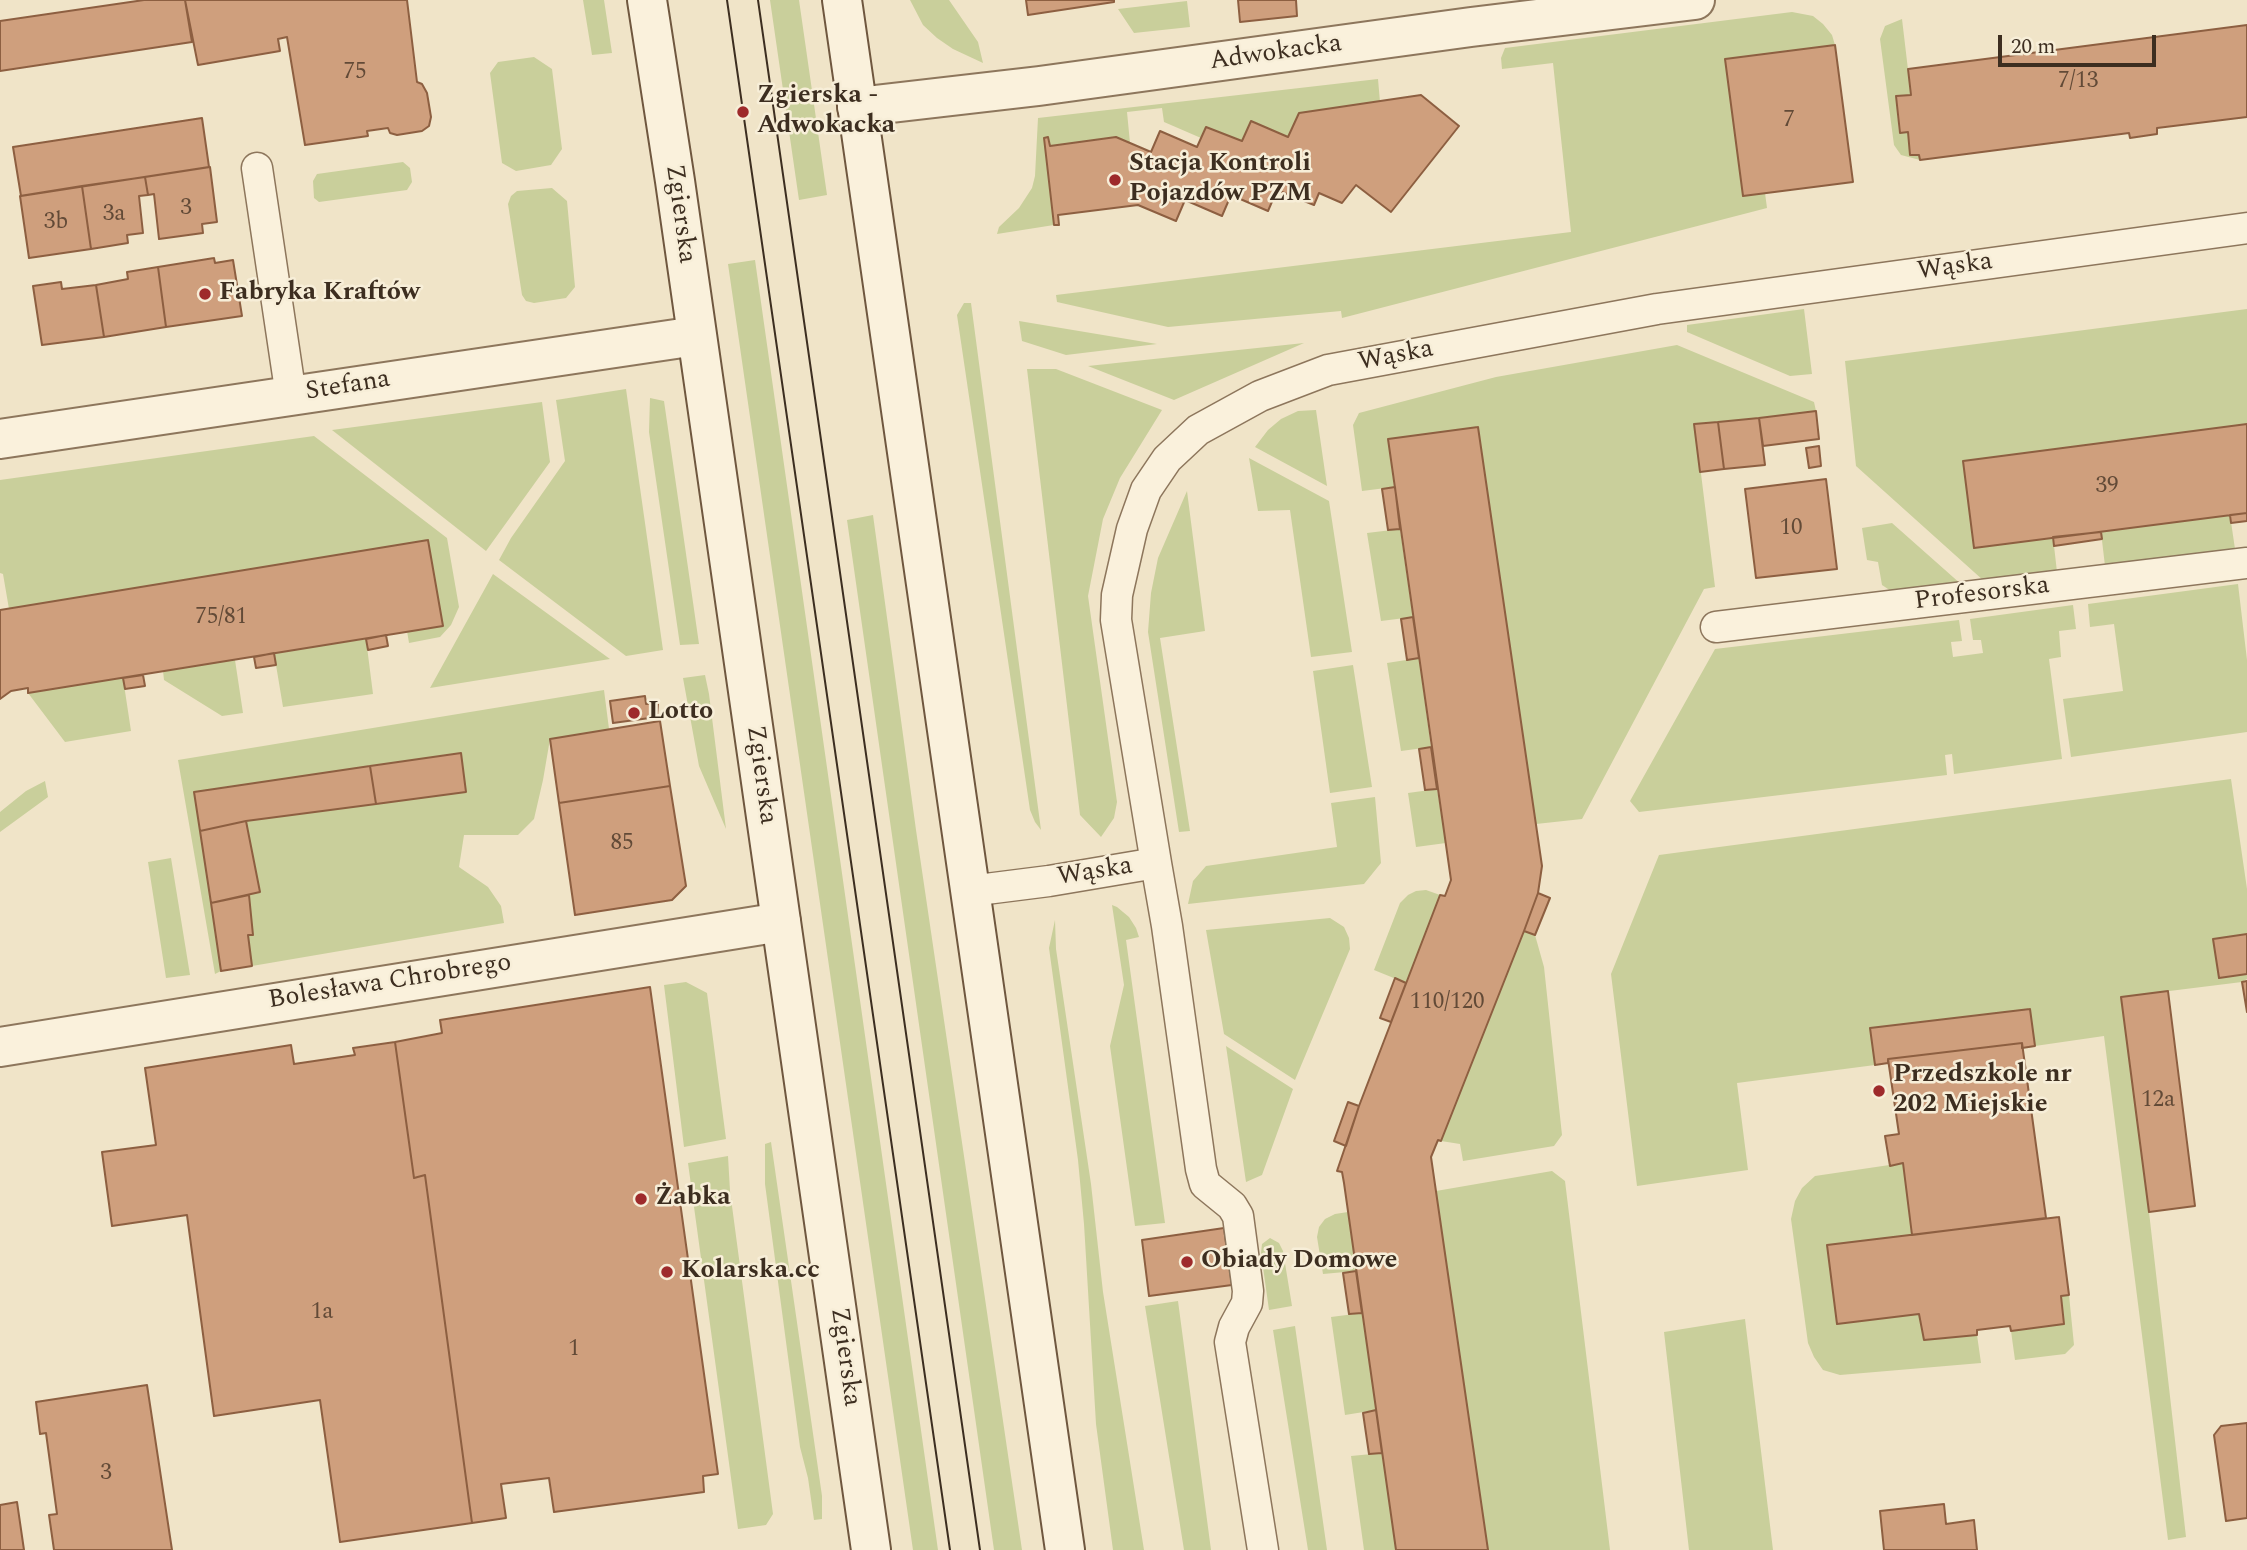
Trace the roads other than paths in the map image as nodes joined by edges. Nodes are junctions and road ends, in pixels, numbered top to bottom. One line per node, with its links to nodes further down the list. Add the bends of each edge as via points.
1 (647, 0): 7 (main road, Zgierska)
2 (842, 0): 4 (main road)
3 (1695, 0): 4 (main road, Adwokacka)
4 (858, 107): 13 (main road)
5 (257, 168): 8 (lane)
6 (2247, 228): 12 (lane, Wąska, via 1657,309 1328,370 1260,396 1198,430 1167,459 1146,490 1117,595 1121,655)
7 (696, 336): 8 (main road, Stefana); 14 (main road, Zgierska)
8 (291, 396): 9 (main road, Stefana)
9 (0, 439)
10 (2247, 563): 11 (lane, Profesorska)
11 (1716, 628)
12 (1156, 863): 13 (lane, Wąska); 18 (lane, via 1201,1169 1205,1184 1238,1216 1248,1291 1230,1342)
13 (970, 891): 17 (main road)
14 (781, 922): 15 (main road, Bolesława Chrobrego); 16 (main road, Zgierska)
15 (0, 1047)
16 (871, 1550)
17 (1065, 1550)
18 (1263, 1550)

